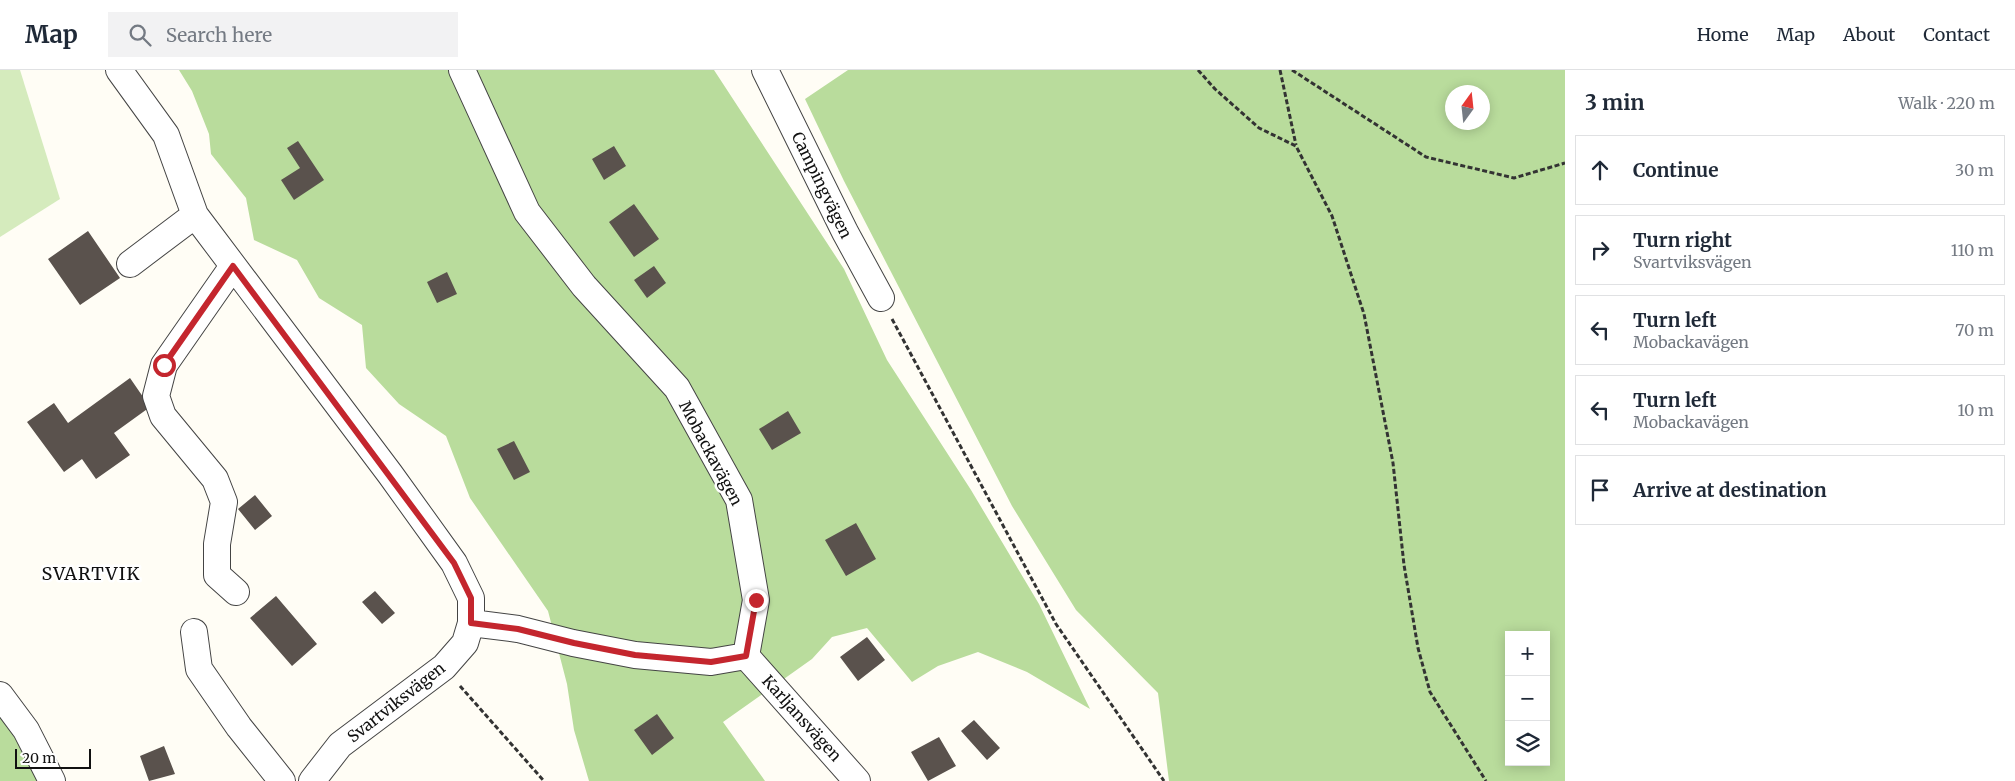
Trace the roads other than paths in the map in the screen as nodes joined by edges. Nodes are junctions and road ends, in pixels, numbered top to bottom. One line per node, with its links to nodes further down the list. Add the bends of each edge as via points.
1 (119, 70): 4 (street, Svartviksvägen, via 166,135)
2 (462, 70): 11 (street, Mobackavägen, via 527,212 584,286 676,388 739,500 756,600)
3 (765, 70): 7 (street, Campingvägen)
4 (196, 215): 5 (street); 6 (street, Svartviksvägen)
5 (130, 264)
6 (233, 266): 8 (street, via 164,365 156,396 163,416 215,479 224,502 217,544 217,575); 9 (street, Svartviksvägen, via 454,563 471,598)
7 (881, 298)
8 (236, 592)
9 (471, 623): 11 (street, via 518,629 635,655 711,662); 15 (street, Svartviksvägen, via 465,643 444,667 340,745)
10 (194, 632): 14 (street, via 199,669)
11 (746, 656): 16 (street, Karljansvägen)
12 (0, 695): 13 (street, via 26,730)
13 (52, 781)
14 (282, 781)
15 (312, 781)
16 (857, 781)

